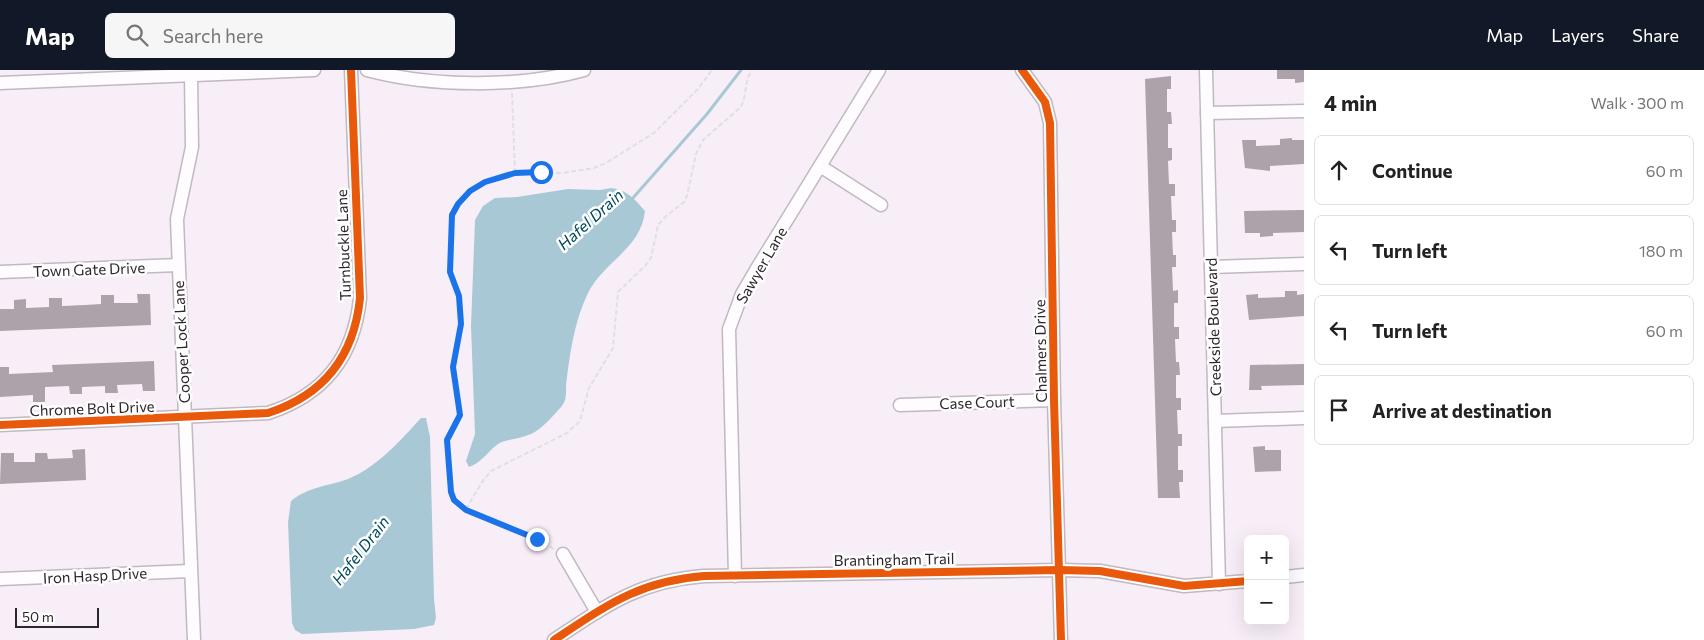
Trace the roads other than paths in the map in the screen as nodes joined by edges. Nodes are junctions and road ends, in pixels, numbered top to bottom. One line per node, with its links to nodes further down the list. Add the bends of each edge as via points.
1 (314, 70): 8 (street)
2 (351, 70): 21 (street, Turnbuckle Lane, via 360,298 352,340 324,381 292,406 268,414)
3 (367, 70): 9 (street, via 418,80)
4 (584, 70): 9 (street, via 538,80)
5 (879, 70): 13 (street, Sawyer Lane)
6 (1022, 70): 19 (street, Chalmers Drive, via 1045,102 1050,123)
7 (1206, 70): 12 (street, Creekside Boulevard)
8 (191, 75): 10 (street); 16 (street, Cooper Lock Lane, via 192,147 177,219)
9 (508, 77)
10 (0, 83)
11 (1304, 111): 12 (street)
12 (1207, 113): 17 (street, Creekside Boulevard)
13 (820, 166): 14 (street); 29 (street, Sawyer Lane, via 742,294 730,329)
14 (881, 205)
15 (1304, 264): 17 (street)
16 (178, 265): 18 (street, Town Gate Drive); 21 (street, Cooper Lock Lane)
17 (1211, 266): 23 (street, Creekside Boulevard)
18 (0, 272)
19 (1054, 400): 20 (street, Case Court); 27 (street, Chalmers Drive)
20 (900, 404)
21 (184, 417): 24 (street, Chrome Bolt Drive); 26 (street, Cooper Lock Lane)
22 (1304, 418): 23 (street)
23 (1216, 421): 33 (street, Creekside Boulevard)
24 (0, 425)
25 (563, 554): 34 (street)
26 (190, 570): 31 (street, Iron Hasp Drive); 35 (street, Cooper Lock Lane)
27 (1059, 570): 29 (street, Brantingham Trail); 33 (street, Brantingham Trail, via 1100,571 1184,586); 37 (street, Chalmers Drive)
28 (1304, 575): 30 (street)
29 (735, 576): 34 (street, Brantingham Trail, via 704,576 661,582 624,596)
30 (1289, 577)
31 (0, 579)
32 (1244, 581): 33 (street, Brantingham Trail)
33 (1220, 584)
34 (597, 612): 36 (street, Brantingham Trail)
35 (194, 640)
36 (554, 640)
37 (1061, 640)

